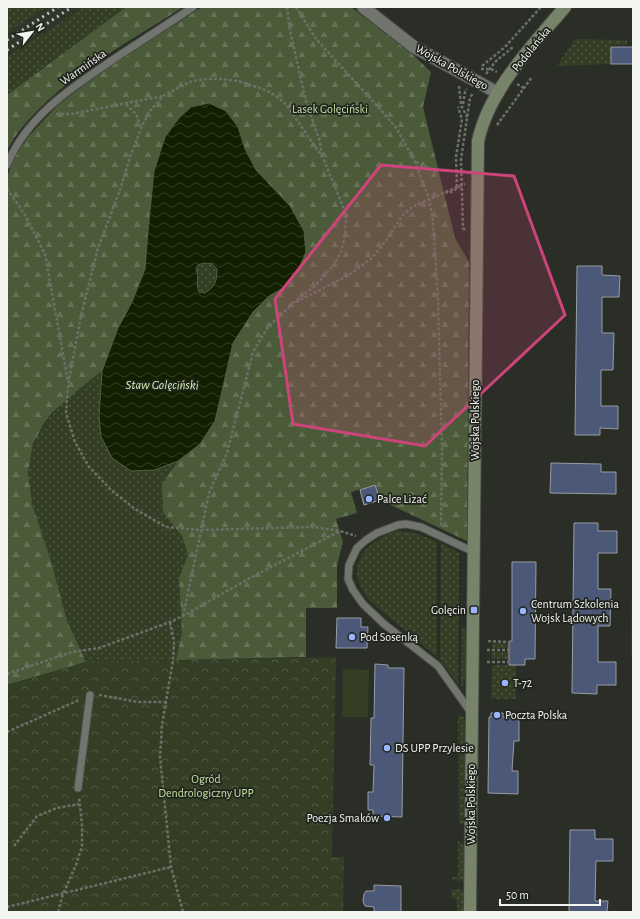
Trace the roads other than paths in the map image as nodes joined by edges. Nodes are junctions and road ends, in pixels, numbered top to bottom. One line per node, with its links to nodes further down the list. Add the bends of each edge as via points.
1 (193, 7): 5 (lane, Warmińska, via 71,88 44,111 23,136)
2 (363, 7): 4 (street, Wojska Polskiego, via 414,47)
3 (565, 7): 4 (street, Podolańska)
4 (498, 93): 6 (street, Wojska Polskiego, via 482,125 478,141)
5 (7, 165)
6 (474, 552): 8 (street, Wojska Polskiego); 8 (lane, via 441,535 406,524 389,528 366,540 357,548 349,565 348,579 363,604 384,624 438,666)
7 (90, 695): 9 (lane)
8 (472, 714): 10 (street, Wojska Polskiego)
9 (78, 788)
10 (470, 912)

